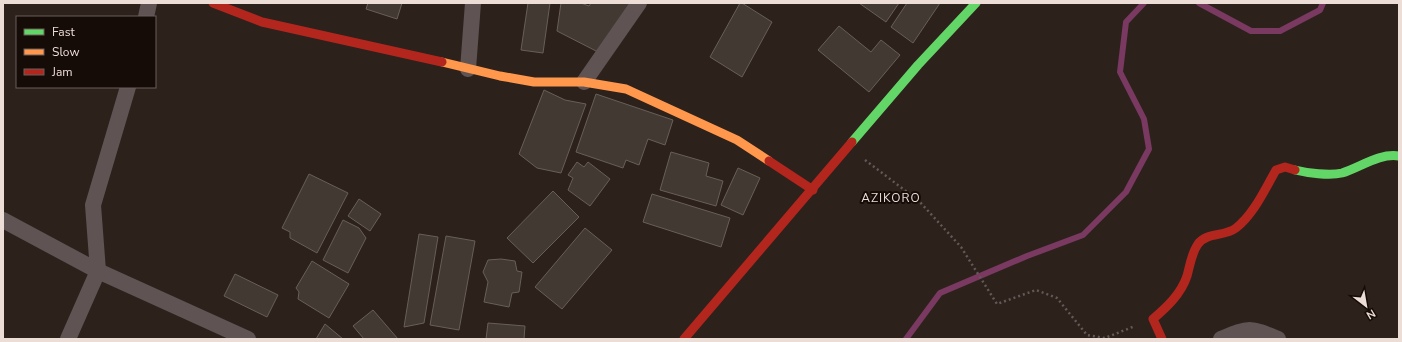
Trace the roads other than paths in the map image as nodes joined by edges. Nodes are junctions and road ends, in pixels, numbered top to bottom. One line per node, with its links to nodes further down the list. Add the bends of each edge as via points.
1 (149, 3): 6 (street)
2 (213, 3): 7 (street, via 262,22)
3 (473, 3): 7 (street)
4 (639, 3): 8 (street)
5 (976, 3): 11 (street, via 918,65)
6 (146, 16)
7 (468, 69): 8 (street, via 534,82)
8 (584, 82): 11 (street, via 626,89 737,140)
9 (128, 88): 13 (street, via 92,205)
10 (1399, 156): 17 (street, via 1379,158 1341,173 1300,171 1285,167 1276,170 1244,221 1234,229 1210,235 1196,246 1185,281 1171,304 1153,319)
11 (813, 190): 16 (street)
12 (3, 220): 13 (street)
13 (98, 271): 14 (street); 15 (street)
14 (68, 339)
15 (248, 339)
16 (684, 339)
17 (1162, 339)
18 (1221, 339): 19 (street, via 1243,330 1255,330)
19 (1278, 339)

